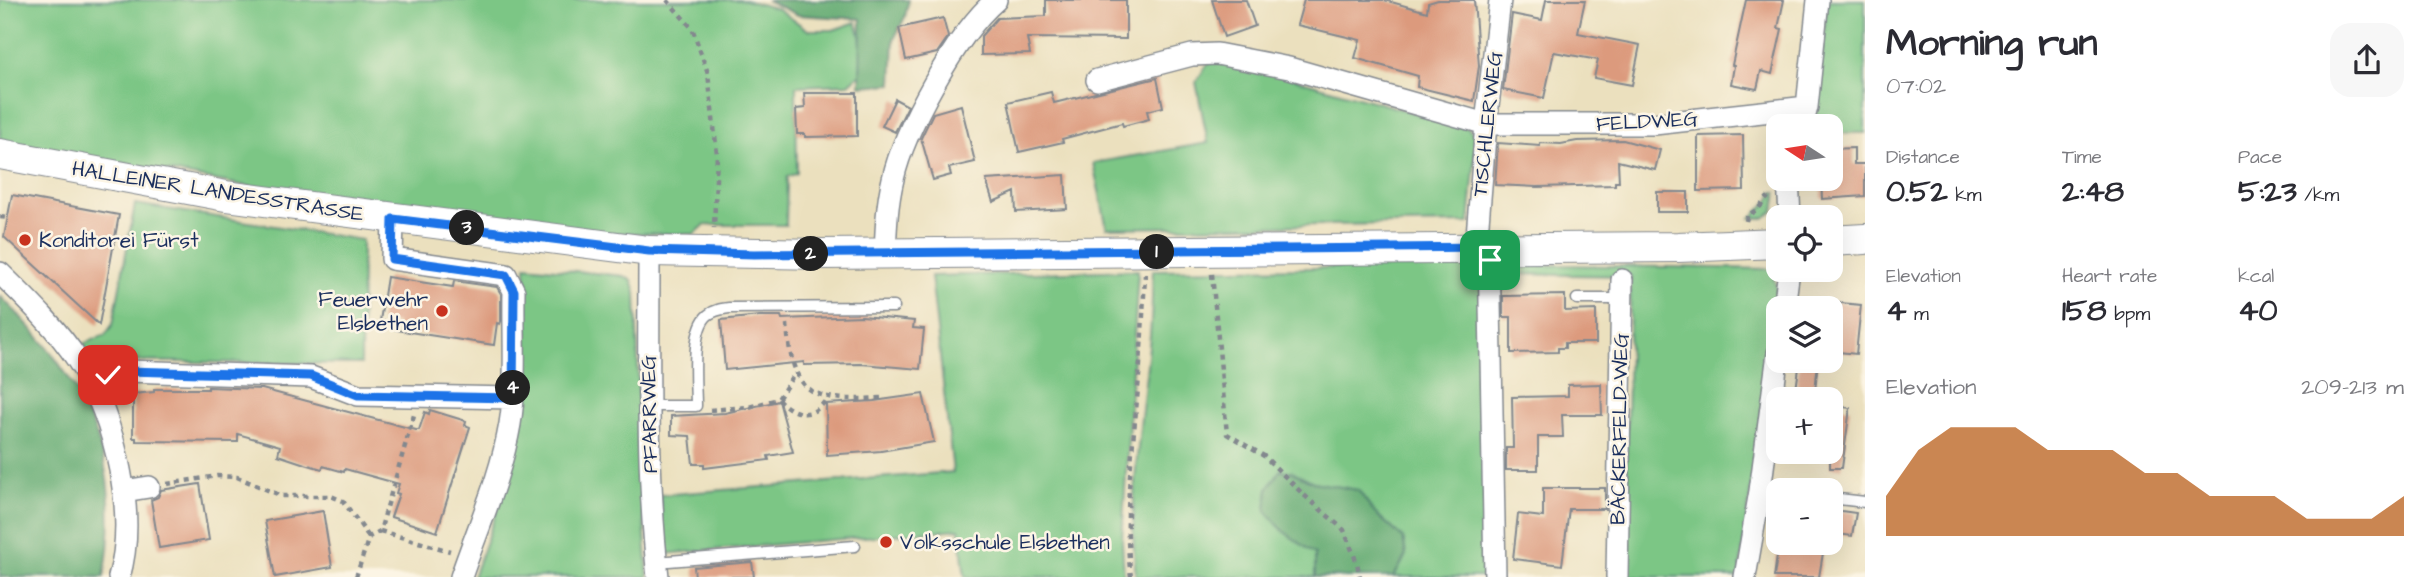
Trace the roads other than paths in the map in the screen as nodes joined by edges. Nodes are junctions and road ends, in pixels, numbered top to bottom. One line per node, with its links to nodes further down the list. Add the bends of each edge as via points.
1 (996, 0): 15 (street, via 960,42 909,135 893,176)
2 (1500, 0): 7 (street, TISCHLERWEG)
3 (1818, 0): 5 (street)
4 (1097, 80): 7 (street, FELDWEG, via 1192,55 1217,54 1289,68)
5 (1805, 114)
6 (1766, 118): 7 (street, FELDWEG, via 1654,124)
7 (1486, 124): 13 (street, TISCHLERWEG)
8 (0, 154): 9 (main road, HALLEINER LANDESSTRASSE, via 226,196)
9 (393, 219): 14 (main road, HALLEINER LANDESSTRASSE); 22 (street, via 392,259 506,275 514,291)
10 (1865, 239): 11 (main road)
11 (1843, 240)
12 (1766, 243): 13 (main road, HALLEINER LANDESSTRASSE)
13 (1483, 248): 15 (main road, HALLEINER LANDESSTRASSE); 34 (street, TISCHLERWEG)
14 (649, 251): 15 (main road, HALLEINER LANDESSTRASSE); 23 (street, PFARRWEG)
15 (885, 254)
16 (0, 273): 21 (street, via 61,336)
17 (1622, 290): 18 (lane); 35 (street, BÄCKERFELD-WEG)
18 (1577, 299)
19 (894, 307): 23 (lane, via 716,310 706,316 696,340 696,406)
20 (1777, 373): 24 (street)
21 (92, 382): 22 (street, via 127,371 264,373 311,376 358,395); 26 (street, via 109,422)
22 (513, 398): 31 (street, via 493,489)
23 (648, 406): 32 (street, PFARRWEG)
24 (1770, 478)
25 (149, 487): 26 (street)
26 (124, 491): 33 (street)
27 (1843, 499): 28 (lane)
28 (1865, 502)
29 (1766, 503): 36 (street)
30 (855, 546): 32 (lane)
31 (460, 562)
32 (657, 570)
33 (119, 577)
34 (1495, 577)
35 (1617, 577)
36 (1745, 577)

